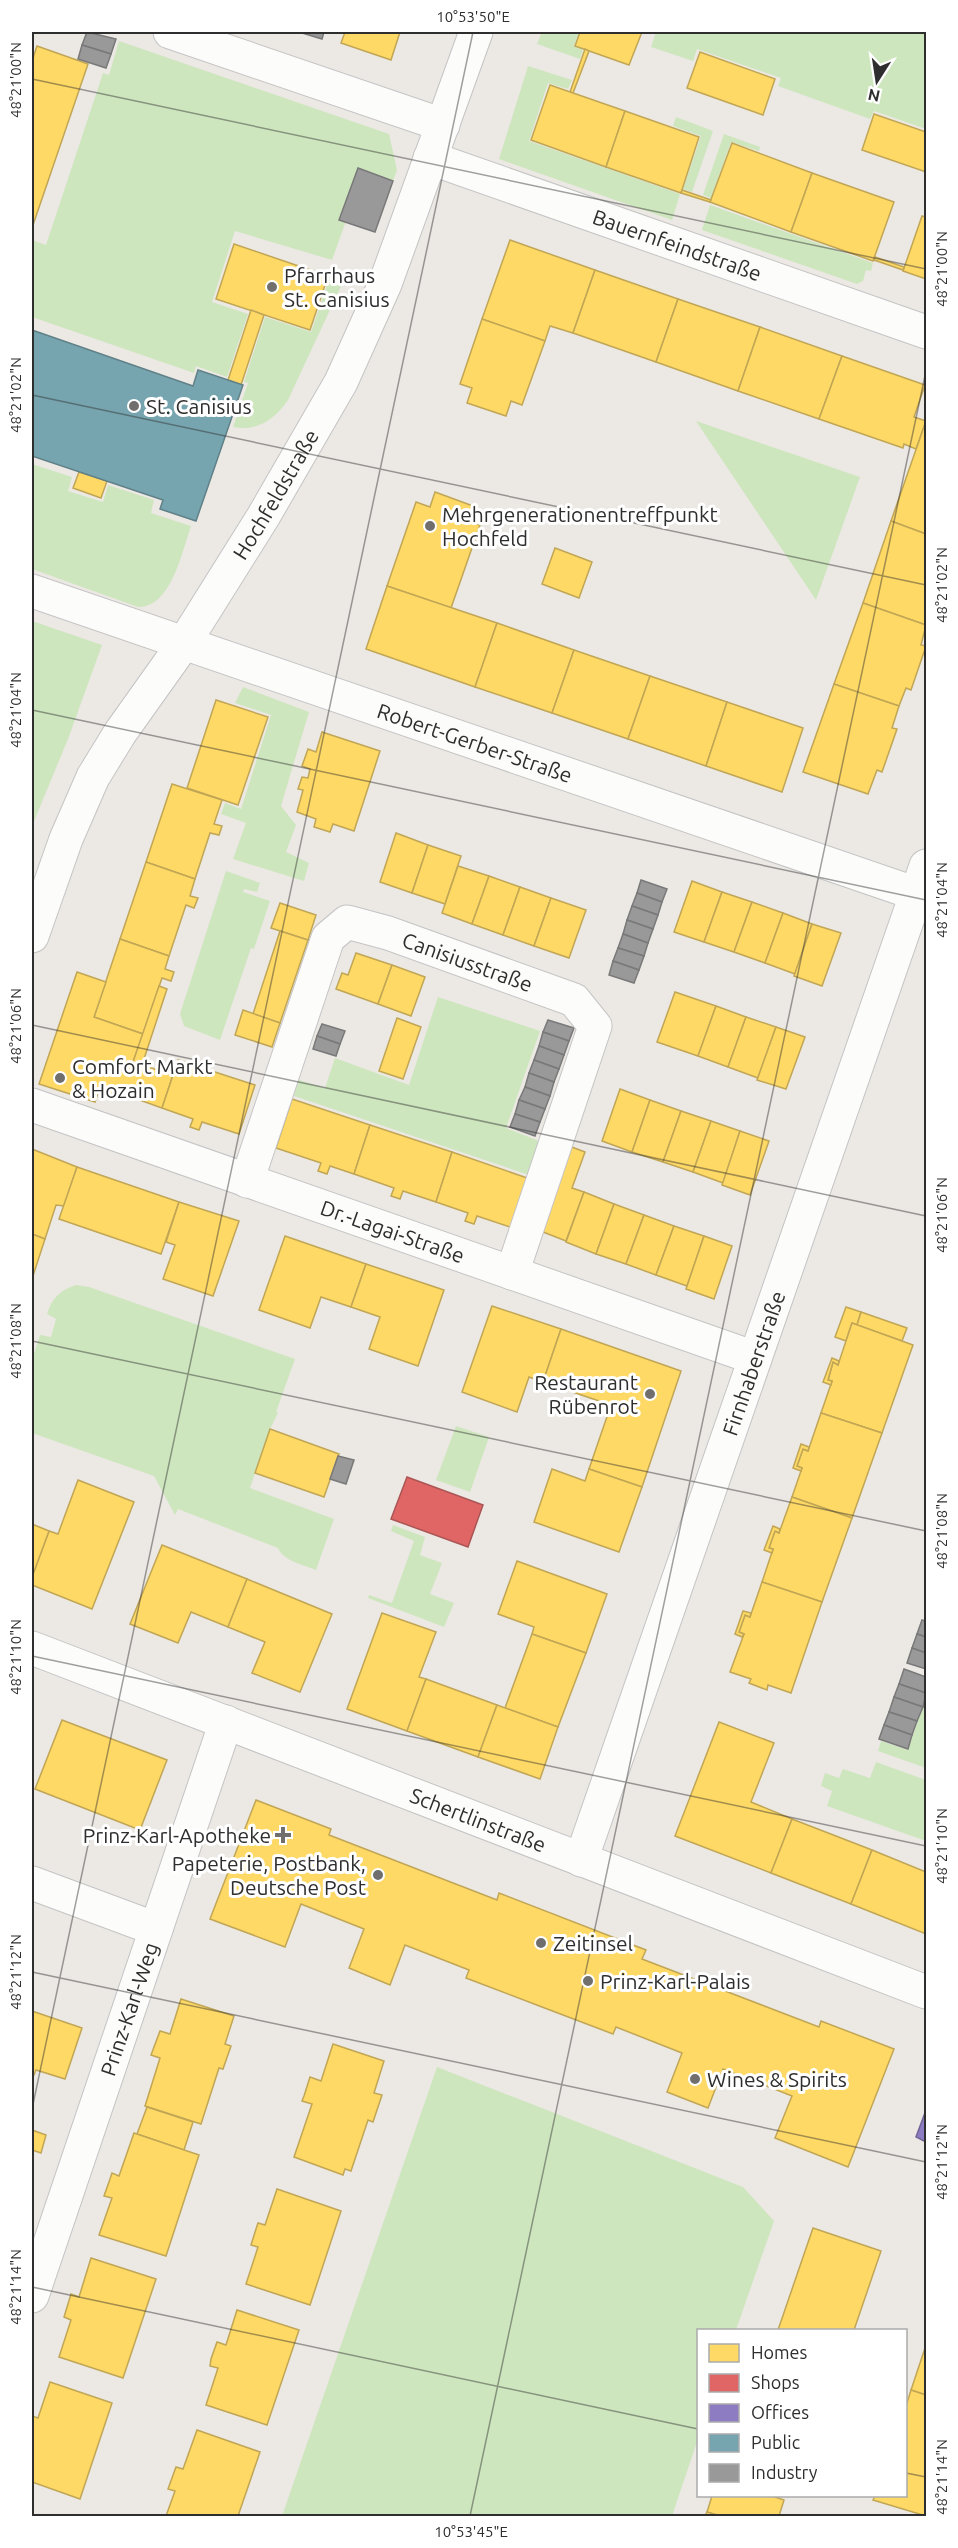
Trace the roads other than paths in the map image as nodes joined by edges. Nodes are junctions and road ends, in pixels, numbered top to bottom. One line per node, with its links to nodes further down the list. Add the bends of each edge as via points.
1 (170, 32): 3 (street)
2 (476, 32): 3 (street, Hochfeldstraße)
3 (443, 125): 4 (street, Hochfeldstraße)
4 (430, 158): 5 (street, Bauernfeindstraße); 7 (street, Hochfeldstraße, via 385,284 341,382)
5 (927, 332)
6 (32, 591): 7 (street, Robert-Gerber-Straße)
7 (184, 643): 8 (street, Robert-Gerber-Straße); 9 (street, Hochfeldstraße, via 93,777 66,839)
8 (922, 880): 13 (street, Firnhaberstraße)
9 (32, 936)
10 (32, 1105): 11 (street, Dr.-Lagai-Straße)
11 (247, 1181): 12 (street, Dr.-Lagai-Straße); 12 (street, Canisiusstraße, via 328,938 347,922 388,933 574,1000 595,1026)
12 (512, 1273): 13 (street, Dr.-Lagai-Straße)
13 (755, 1358): 16 (street, Firnhaberstraße)
14 (32, 1648): 15 (street, Schertlinstraße)
15 (226, 1722): 16 (street, Schertlinstraße); 18 (street, Prinz-Karl-Weg)
16 (580, 1860): 19 (street, Schertlinstraße)
17 (32, 1882): 18 (street)
18 (156, 1929): 20 (street, Prinz-Karl-Weg)
19 (927, 1992)
20 (32, 2296)

